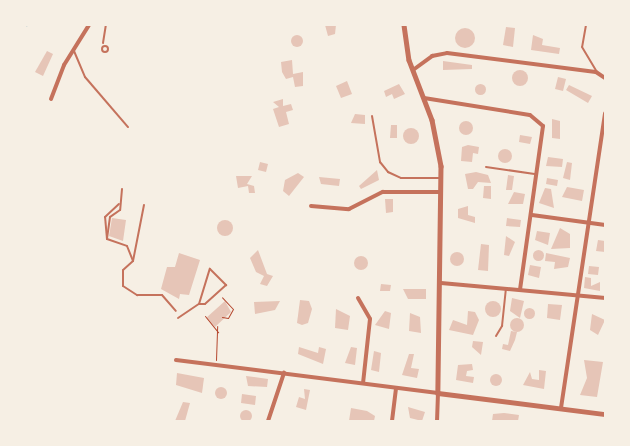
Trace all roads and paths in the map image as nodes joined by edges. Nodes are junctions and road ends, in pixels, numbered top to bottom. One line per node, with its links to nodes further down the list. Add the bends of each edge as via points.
1 (89, 25): 6 (street)
2 (106, 25): 5 (lane)
3 (404, 25): 7 (street)
4 (586, 25): 8 (lane, via 582,47)
5 (103, 43)
6 (74, 51): 11 (street); 14 (lane, via 85,77)
7 (413, 70): 8 (street, via 438,53); 10 (street)
8 (596, 72): 9 (street)
9 (605, 78)
10 (424, 98): 16 (street, via 540,120 543,135); 17 (street, via 434,126)
11 (51, 100)
12 (605, 113): 24 (street)
13 (372, 116): 17 (lane, via 382,166 394,176)
14 (128, 126)
15 (486, 167): 16 (lane)
16 (538, 174): 23 (street)
17 (441, 178): 19 (street)
18 (122, 189): 20 (lane)
19 (441, 192): 22 (street, via 383,192 348,209); 28 (street)
20 (119, 204): 26 (lane, via 120,210 110,217); 26 (lane, via 105,216)
21 (144, 205): 27 (lane)
22 (311, 206)
23 (532, 214): 24 (street); 30 (street)
24 (588, 223): 25 (street); 31 (street)
25 (605, 225)
26 (107, 239): 27 (lane, via 127,246)
27 (133, 261): 36 (lane, via 123,270 125,290 137,295 162,295)
28 (442, 283): 29 (street); 48 (street)
29 (506, 288): 30 (street); 42 (lane, via 502,326)
30 (520, 289): 31 (street)
31 (578, 295): 34 (street); 49 (street)
32 (222, 297): 38 (path, via 233,308 228,318)
33 (358, 298): 46 (street, via 370,319)
34 (605, 298)
35 (199, 304): 35 (lane, via 207,287 210,269 226,285 205,304); 39 (lane)
36 (176, 311)
37 (205, 316): 41 (path)
38 (222, 317)
39 (178, 318)
40 (217, 326): 41 (path)
41 (219, 332): 44 (path)
42 (496, 336)
43 (176, 360): 45 (street)
44 (216, 360)
45 (284, 374): 46 (street); 51 (street)
46 (363, 384): 47 (street)
47 (396, 388): 48 (street); 52 (street)
48 (438, 393): 49 (street); 53 (street)
49 (561, 408): 50 (street)
50 (605, 414)
51 (268, 421)
52 (392, 421)
53 (437, 421)

